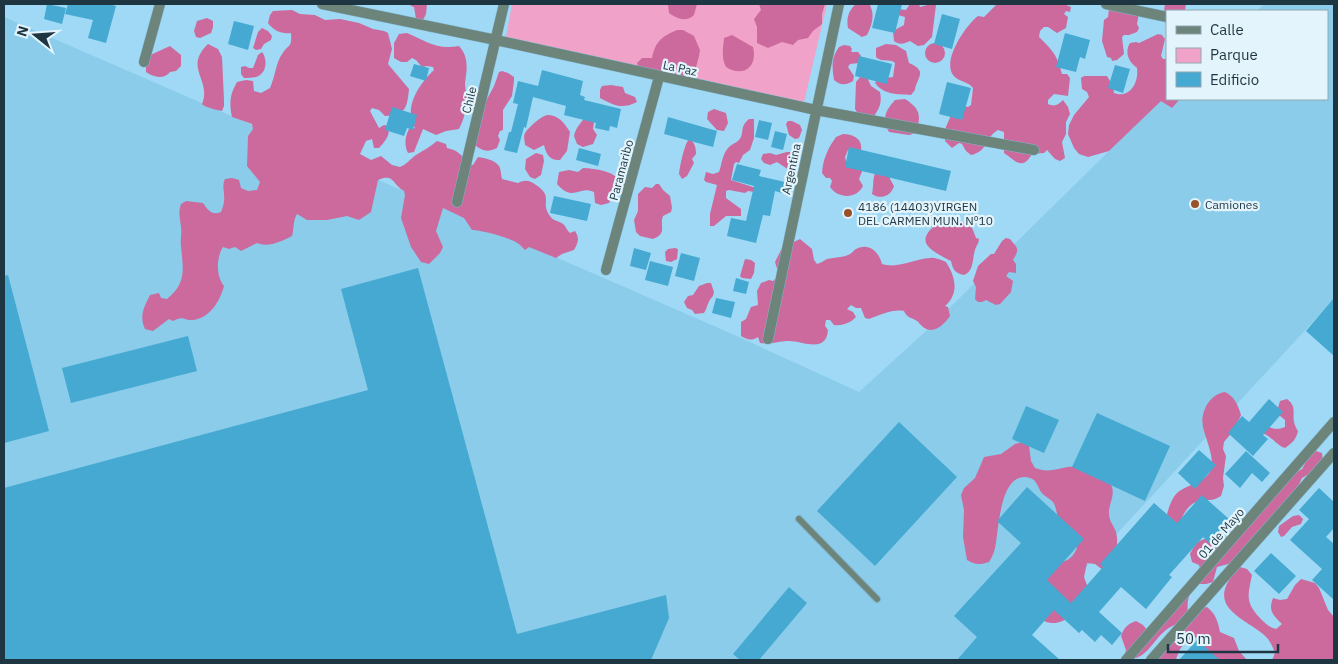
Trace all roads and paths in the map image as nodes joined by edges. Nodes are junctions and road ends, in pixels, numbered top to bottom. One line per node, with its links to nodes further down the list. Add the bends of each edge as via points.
1 (160, 4): 8 (street)
2 (322, 4): 7 (street, La Paz)
3 (504, 4): 7 (street, Chile)
4 (839, 4): 10 (street, Argentina)
5 (1106, 4): 6 (street)
6 (1166, 17)
7 (496, 40): 9 (street, La Paz); 12 (street, Chile)
8 (144, 62)
9 (659, 77): 10 (street, La Paz); 13 (street, Paramaribo)
10 (816, 110): 11 (street, La Paz); 14 (street, Argentina)
11 (1034, 150)
12 (456, 202)
13 (606, 270)
14 (768, 339)
15 (1334, 422): 19 (street, 01 de Mayo)
16 (1334, 453): 20 (street)
17 (799, 519): 18 (lane)
18 (877, 599)
19 (1126, 660)
20 (1151, 660)

